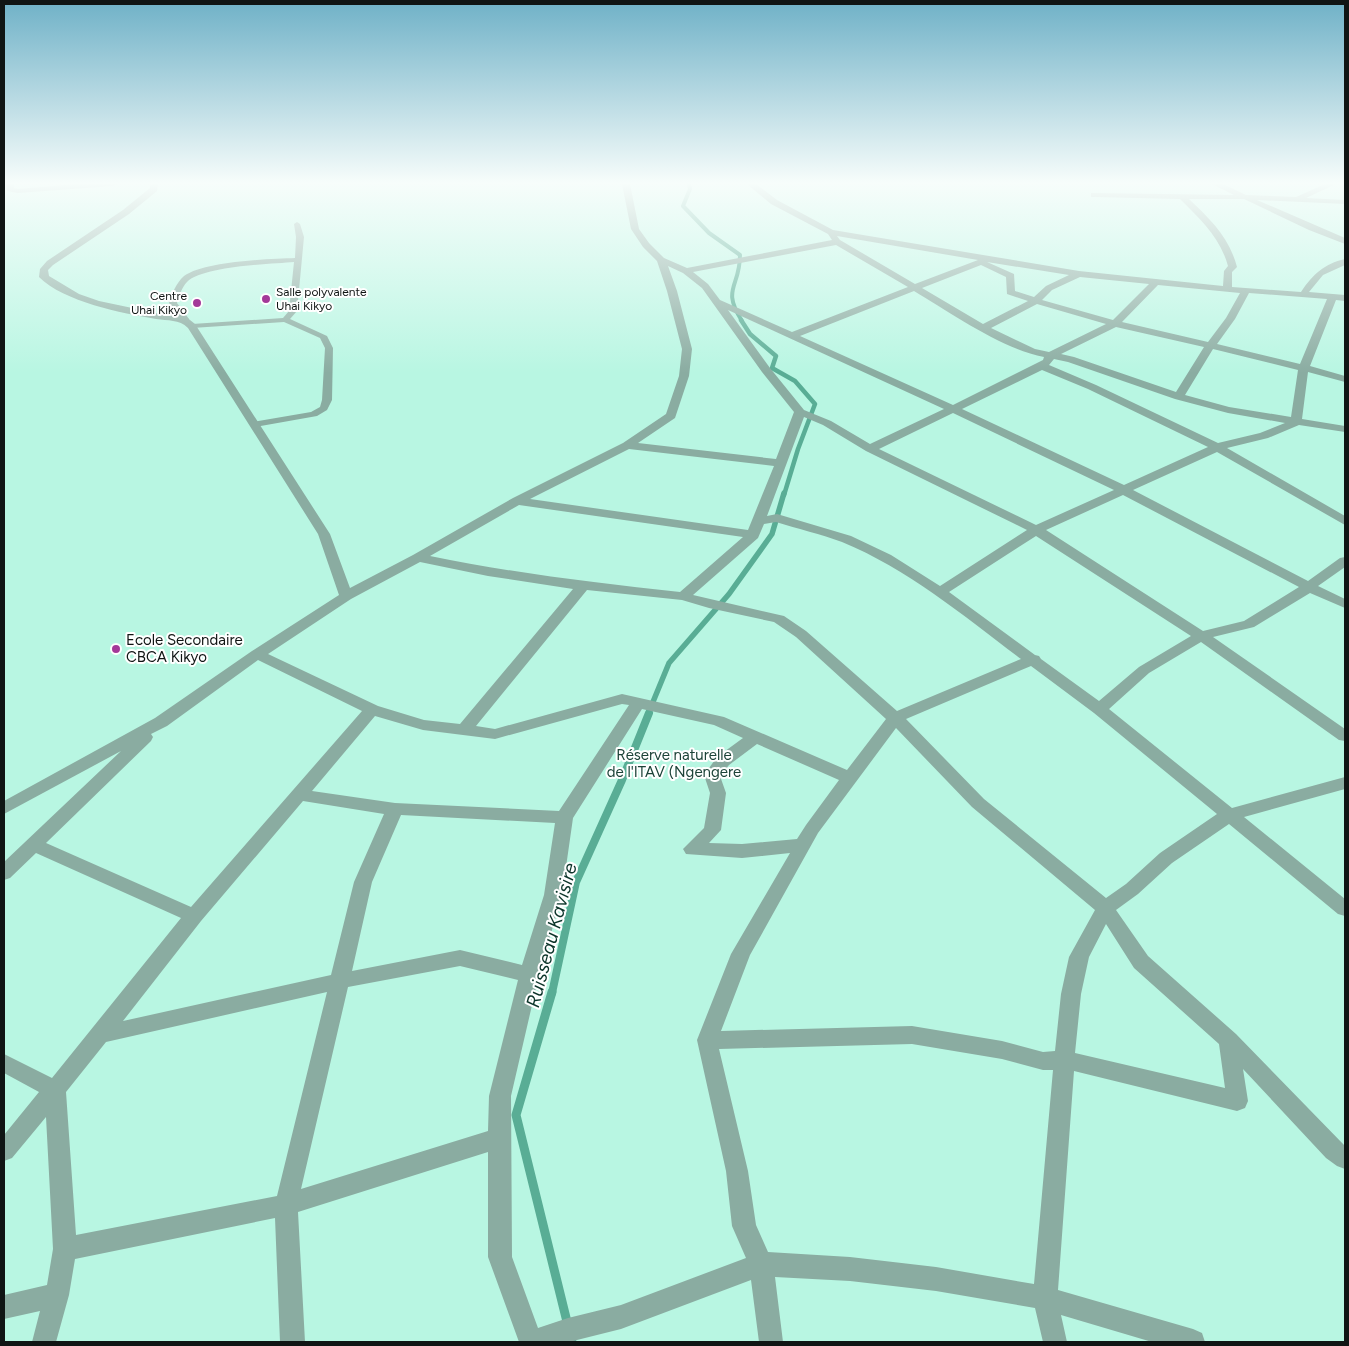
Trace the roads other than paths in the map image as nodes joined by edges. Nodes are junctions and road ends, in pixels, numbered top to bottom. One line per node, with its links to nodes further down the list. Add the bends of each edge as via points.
1 (74, 247): 24 (street, via 44,269 44,277 76,296 97,303)
2 (299, 247): 8 (lane)
3 (648, 247): 9 (street)
4 (812, 247): 12 (street)
5 (845, 247): 15 (street)
6 (906, 247): 10 (street)
7 (1227, 247): 16 (street, via 1233,267 1228,271)
8 (298, 260): 23 (lane, via 293,311); 24 (lane, via 192,275 178,289 173,303)
9 (661, 260): 12 (street); 38 (street, via 687,349 684,376 671,416)
10 (983, 260): 13 (street); 15 (street); 21 (street, via 1011,276 1010,292)
11 (1345, 262): 18 (street, via 1316,274)
12 (686, 271): 22 (street, via 705,286)
13 (1079, 274): 14 (street); 21 (street, via 1049,288)
14 (1156, 282): 16 (street); 25 (street)
15 (916, 287): 26 (street); 27 (street)
16 (1227, 289): 17 (street)
17 (1246, 291): 18 (street); 28 (street)
18 (1303, 295): 19 (street)
19 (1332, 298): 20 (street); 30 (street)
20 (1345, 298)
21 (1035, 301): 25 (street); 26 (street)
22 (718, 303): 27 (street); 34 (street)
23 (285, 320): 24 (lane); 36 (lane, via 323,336 329,348 327,400 324,408 314,414)
24 (189, 323): 36 (street)
25 (1114, 324): 28 (street); 29 (street)
26 (983, 328): 29 (street)
27 (791, 336): 33 (street)
28 (1211, 346): 30 (street); 32 (street)
29 (1045, 361): 32 (street, via 1070,359); 33 (street); 39 (street)
30 (1304, 367): 31 (street); 35 (street)
31 (1345, 379)
32 (1178, 396): 35 (street, via 1228,410)
33 (952, 410): 40 (street); 42 (street)
34 (800, 412): 40 (street, via 828,423); 41 (street)
35 (1296, 422): 37 (street); 39 (street, via 1264,436)
36 (256, 424): 52 (street, via 324,534)
37 (1345, 429)
38 (627, 445): 41 (street); 43 (street)
39 (1217, 447): 42 (street); 44 (street)
40 (870, 449): 46 (street)
41 (780, 463): 45 (street)
42 (1125, 491): 46 (street); 50 (street)
43 (517, 501): 45 (street); 47 (street)
44 (1345, 521)
45 (756, 528): 51 (street, via 777,518 846,539 886,558); 53 (street)
46 (1036, 530): 51 (street); 55 (street)
47 (418, 558): 49 (street); 52 (street)
48 (1345, 561): 50 (street)
49 (583, 586): 53 (street); 63 (street)
50 (1308, 587): 54 (street); 55 (street, via 1249,624)
51 (940, 592): 57 (street)
52 (346, 596): 56 (street)
53 (684, 596): 61 (street, via 780,619)
54 (1345, 604)
55 (1201, 636): 59 (street, via 1144,670); 64 (street)
56 (257, 654): 60 (street); 62 (street)
57 (1034, 659): 59 (street); 61 (street)
58 (638, 703): 63 (street, via 622,699 495,734); 65 (street, via 718,721); 72 (street)
59 (1099, 709): 71 (street)
60 (372, 710): 63 (street, via 424,725); 68 (street)
61 (895, 718): 66 (street); 76 (street, via 978,803)
62 (161, 722): 69 (street); 73 (street)
63 (464, 730)
64 (1345, 736)
65 (756, 737): 66 (street); 74 (street, via 733,752 712,775 718,793 712,830 692,849 742,851)
66 (849, 778): 74 (street)
67 (1345, 783): 71 (street)
68 (300, 795): 70 (street); 78 (street)
69 (4, 808)
70 (395, 809): 72 (street); 80 (street, via 363,882)
71 (1229, 815): 76 (street, via 1166,858 1132,890); 77 (street)
72 (564, 817): 79 (street, via 553,894)
73 (33, 844): 75 (street); 78 (street)
74 (803, 845): 82 (street, via 741,954)
75 (4, 873)
76 (1105, 908): 83 (street, via 1141,962); 84 (street, via 1079,957 1071,994)
77 (1345, 909)
78 (194, 916): 81 (street)
79 (529, 975): 80 (street, via 460,958); 87 (street, via 500,1096)
80 (339, 981): 81 (street); 90 (street)
81 (100, 1035): 86 (street)
82 (707, 1040): 84 (street, via 912,1035 1002,1050 1043,1061); 92 (street, via 737,1171 744,1226)
83 (1229, 1040): 84 (street, via 1237,1101); 89 (street)
84 (1064, 1060): 94 (street)
85 (4, 1063): 86 (street)
86 (56, 1090): 88 (street); 91 (street)
87 (499, 1138): 90 (street); 98 (street, via 500,1257)
88 (4, 1151)
89 (1345, 1159)
90 (286, 1205): 91 (street); 97 (street)
91 (65, 1249): 93 (street)
92 (761, 1264): 94 (street, via 850,1269 936,1279); 98 (street, via 621,1317); 99 (street)
93 (57, 1295): 95 (street); 96 (street)
94 (1045, 1298): 100 (street); 101 (street)
95 (4, 1307)
96 (44, 1342)
97 (293, 1342)
98 (533, 1342)
99 (771, 1342)
100 (1055, 1342)
101 (1193, 1342)

